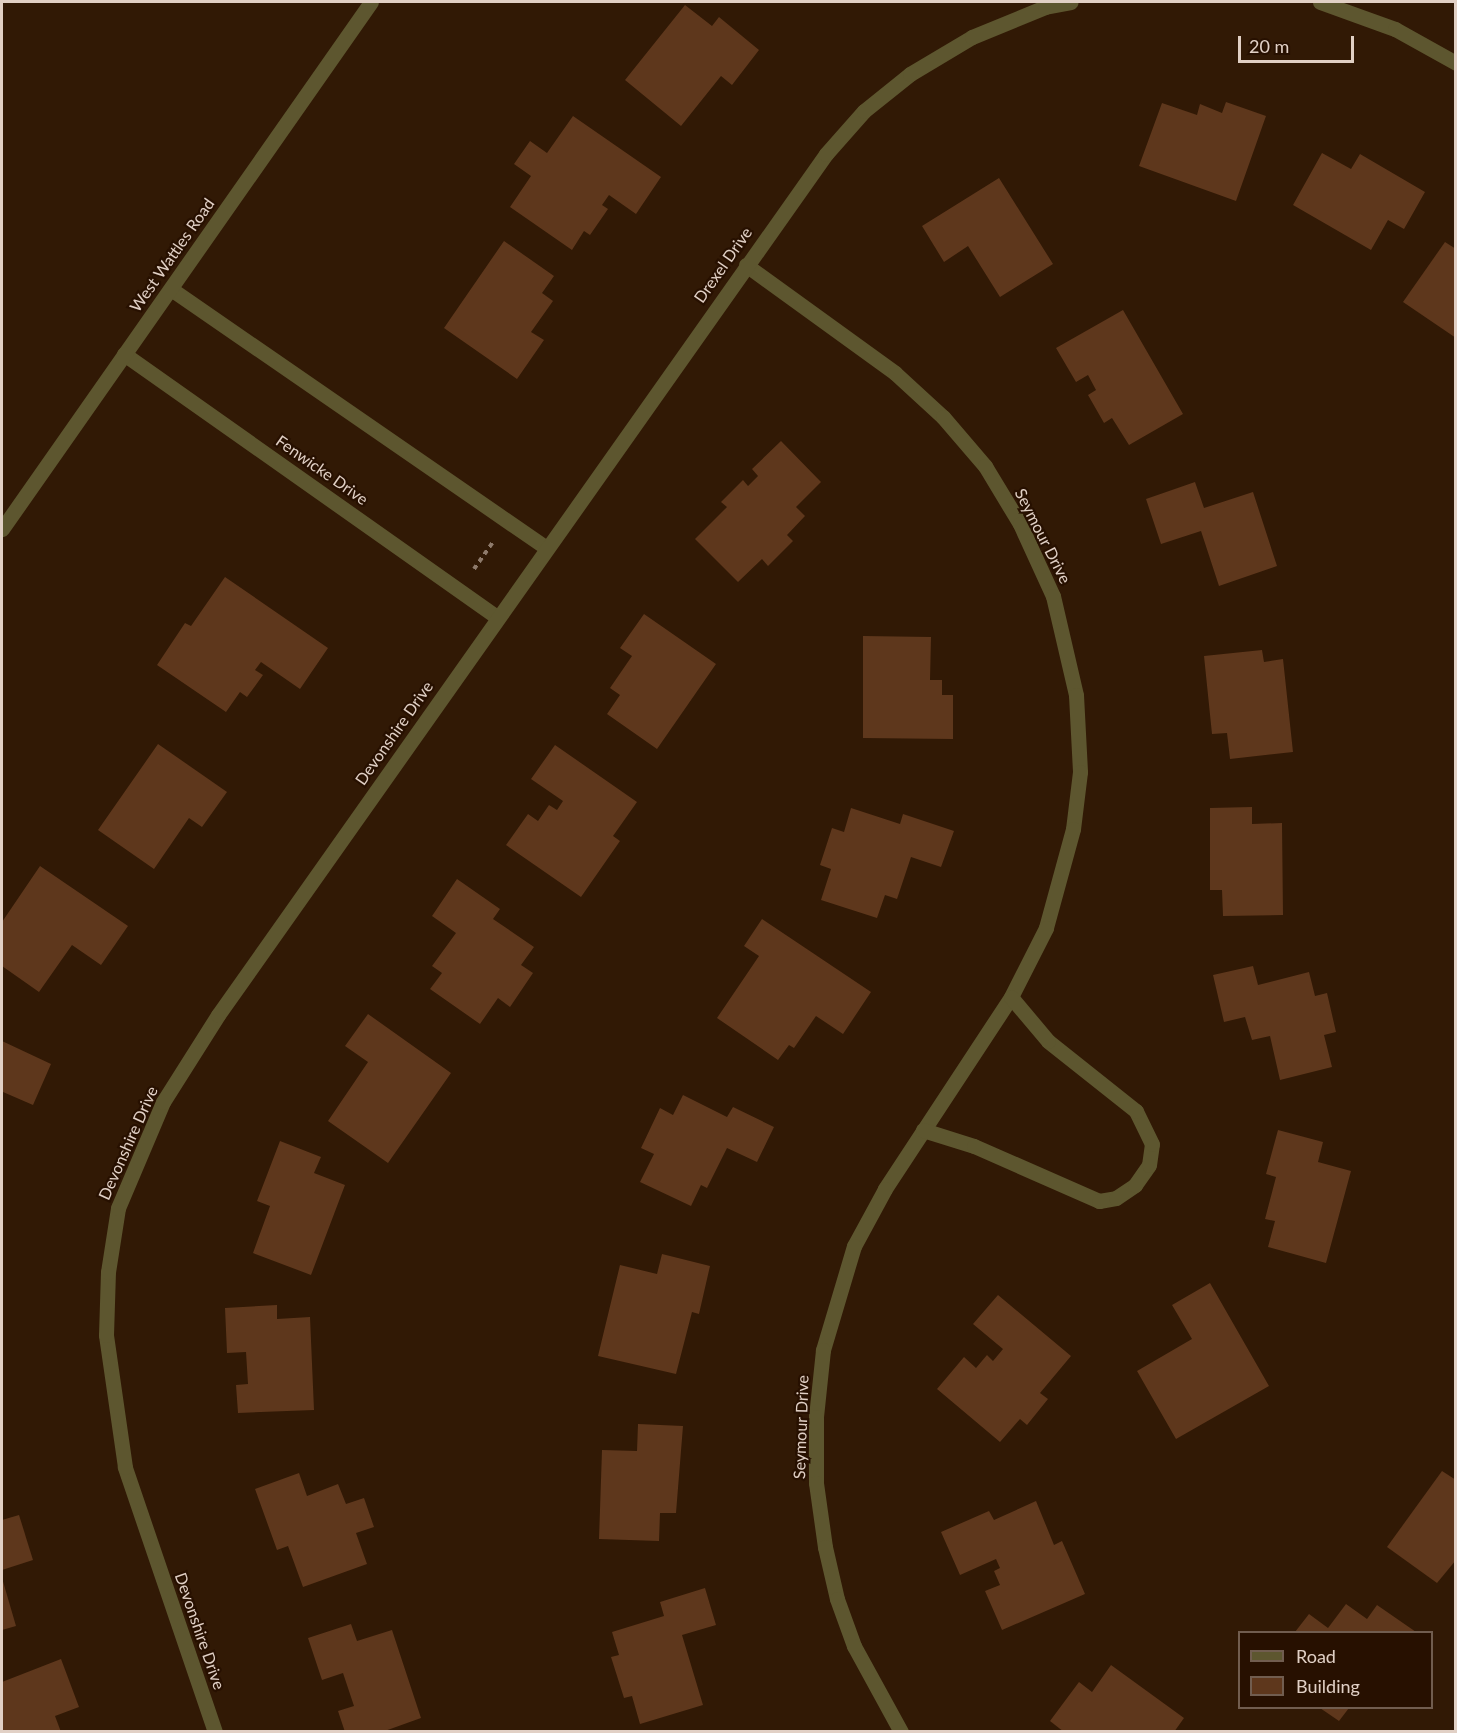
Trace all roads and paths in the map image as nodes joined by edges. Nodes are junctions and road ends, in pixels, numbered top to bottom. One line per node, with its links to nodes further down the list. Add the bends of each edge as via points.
1 (371, 2): 7 (street, West Wattles Road)
2 (1071, 2): 4 (street, Drexel Drive)
3 (1320, 2): 5 (street, via 1395,29)
4 (1046, 4): 6 (street, Drexel Drive, via 972,37 910,74 864,111 826,154)
5 (1455, 63)
6 (746, 265): 11 (street, Drexel Drive); 14 (street, Seymour Drive, via 895,373 943,417 985,466 1020,524 1053,596 1076,695 1080,772 1063,878 1046,928)
7 (171, 289): 8 (street, West Wattles Road); 11 (street)
8 (124, 354): 9 (street, West Wattles Road); 13 (street, Fenwicke Drive)
9 (2, 529)
10 (492, 542): 12 (path)
11 (546, 548): 13 (street, Drexel Drive)
12 (473, 571)
13 (497, 617): 16 (street, Devonshire Drive, via 218,1015 163,1102 118,1208 108,1272 105,1335 125,1467)
14 (1011, 997): 15 (street, Seymour Drive); 15 (street, via 1048,1041 1136,1111 1152,1144 1149,1166 1135,1185 1116,1198 1099,1201 974,1146)
15 (923, 1130): 17 (street, Seymour Drive, via 854,1246 823,1350 816,1417 816,1483 837,1599 854,1647)
16 (215, 1731)
17 (901, 1731)

